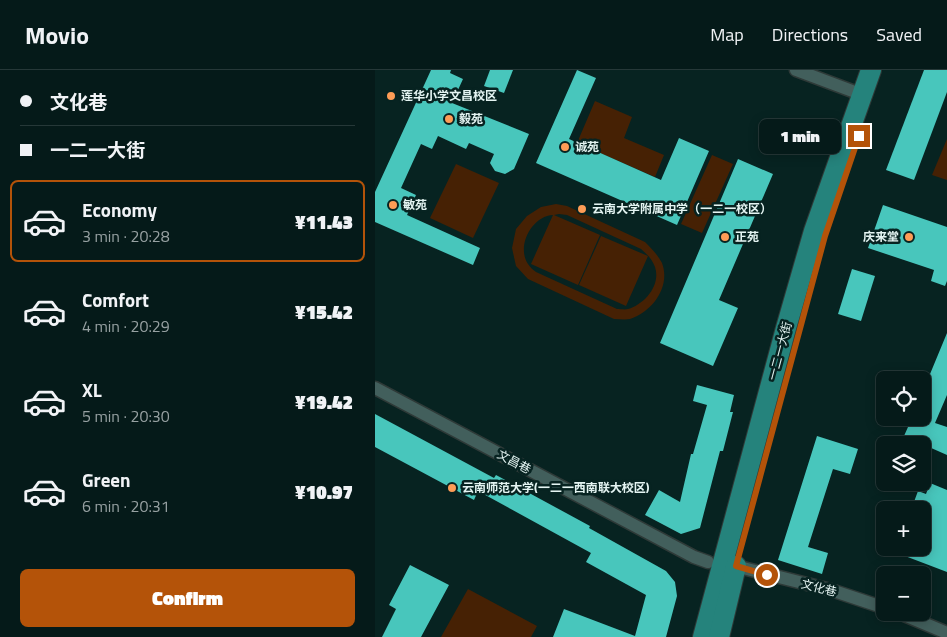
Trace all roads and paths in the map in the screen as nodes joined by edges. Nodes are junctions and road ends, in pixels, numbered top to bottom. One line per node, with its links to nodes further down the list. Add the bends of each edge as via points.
1 (796, 70): 4 (street)
2 (871, 70): 4 (main road, 一二一大街)
3 (885, 70): 6 (main road, 一二一大街, via 825,236)
4 (863, 95): 6 (main road, 一二一大街, via 813,231)
5 (375, 388): 6 (street, 文昌巷, via 693,558)
6 (722, 564): 7 (street, 文化巷, via 831,590); 10 (main road, 一二一大街); 11 (main road, 一二一大街)
7 (876, 605)
8 (918, 621): 9 (street)
9 (947, 633)
10 (703, 637)
11 (719, 637)

